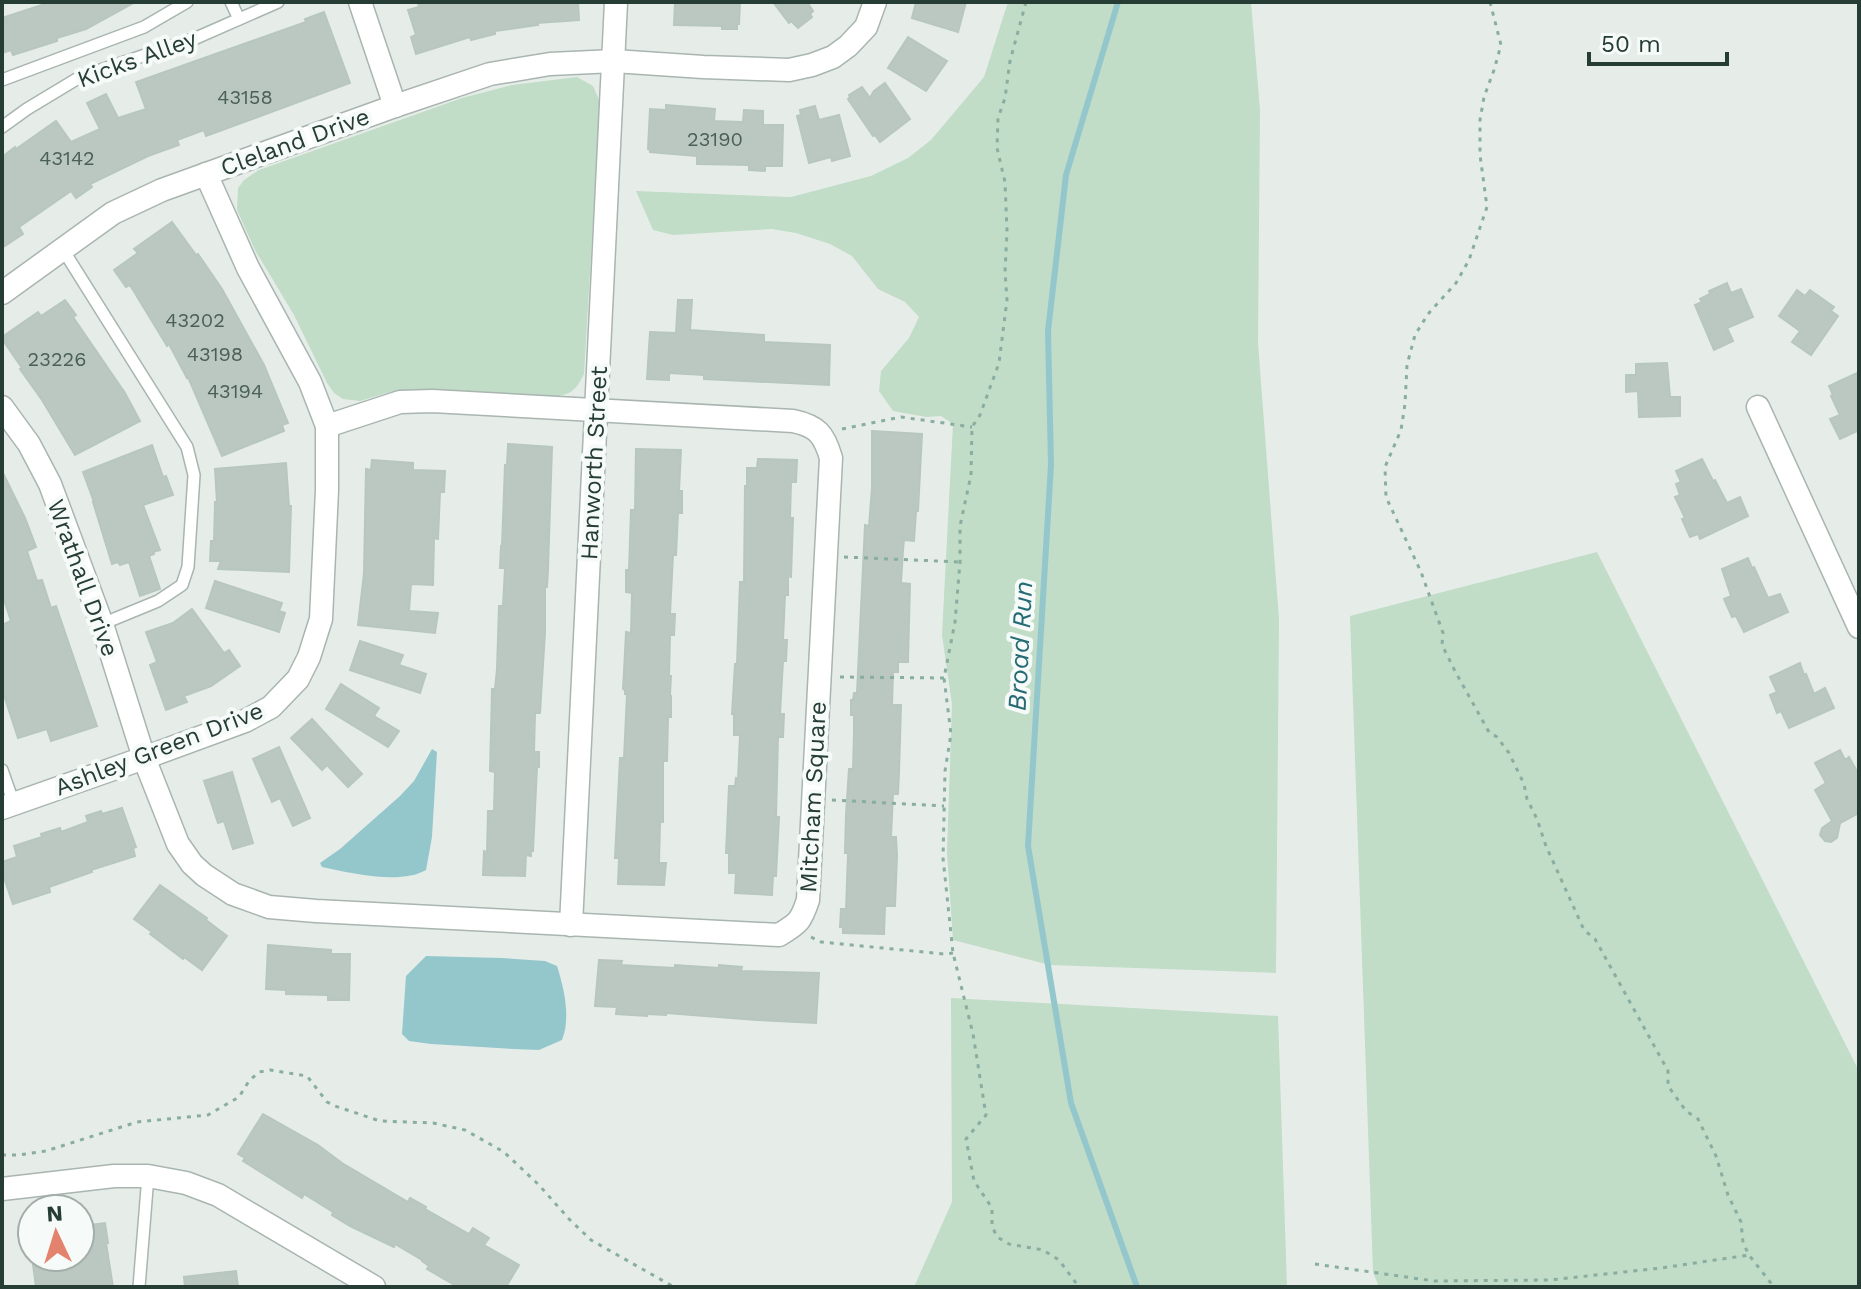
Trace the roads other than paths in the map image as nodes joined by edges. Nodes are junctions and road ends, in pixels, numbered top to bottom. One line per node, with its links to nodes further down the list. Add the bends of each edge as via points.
1 (187, 2): 9 (lane, via 144,27)
2 (231, 2): 7 (lane)
3 (278, 2): 7 (lane, Kicks Alley)
4 (360, 2): 10 (street)
5 (616, 2): 8 (street, Hanworth Street)
6 (875, 2): 8 (street, Cleland Drive, via 866,27 848,46 812,65 789,70)
7 (239, 19): 11 (lane, Kicks Alley, via 80,77)
8 (614, 61): 10 (street, Cleland Drive, via 490,74); 17 (street, Hanworth Street)
9 (2, 80)
10 (395, 106): 12 (street, Cleland Drive)
11 (2, 127)
12 (206, 174): 13 (street, Cleland Drive, via 113,213); 18 (street, Ashley Green Drive)
13 (62, 248): 14 (street, Cleland Drive); 19 (lane, via 187,447 194,475 188,567 182,585)
14 (2, 293)
15 (2, 407): 19 (street, Wrathall Drive, via 50,484)
16 (1758, 407): 20 (street)
17 (596, 409): 18 (street, via 400,402); 24 (street, Hanworth Street); 24 (street, Mitcham Square, via 809,425 825,439 831,458 828,556 803,915 779,935)
18 (327, 426): 21 (street, Ashley Green Drive, via 321,619 298,679 271,707 245,721)
19 (102, 624): 21 (street, Wrathall Drive)
20 (1859, 627)
21 (144, 758): 23 (street, Ashley Green Drive); 24 (street, Mitcham Square, via 178,844 204,875 233,894 269,907)
22 (2, 770): 23 (lane)
23 (8, 806)
24 (571, 925)
25 (148, 1176): 26 (street); 27 (street, via 218,1195); 28 (lane)
26 (2, 1189)
27 (340, 1279): 29 (street)
28 (139, 1287)
29 (374, 1287)

